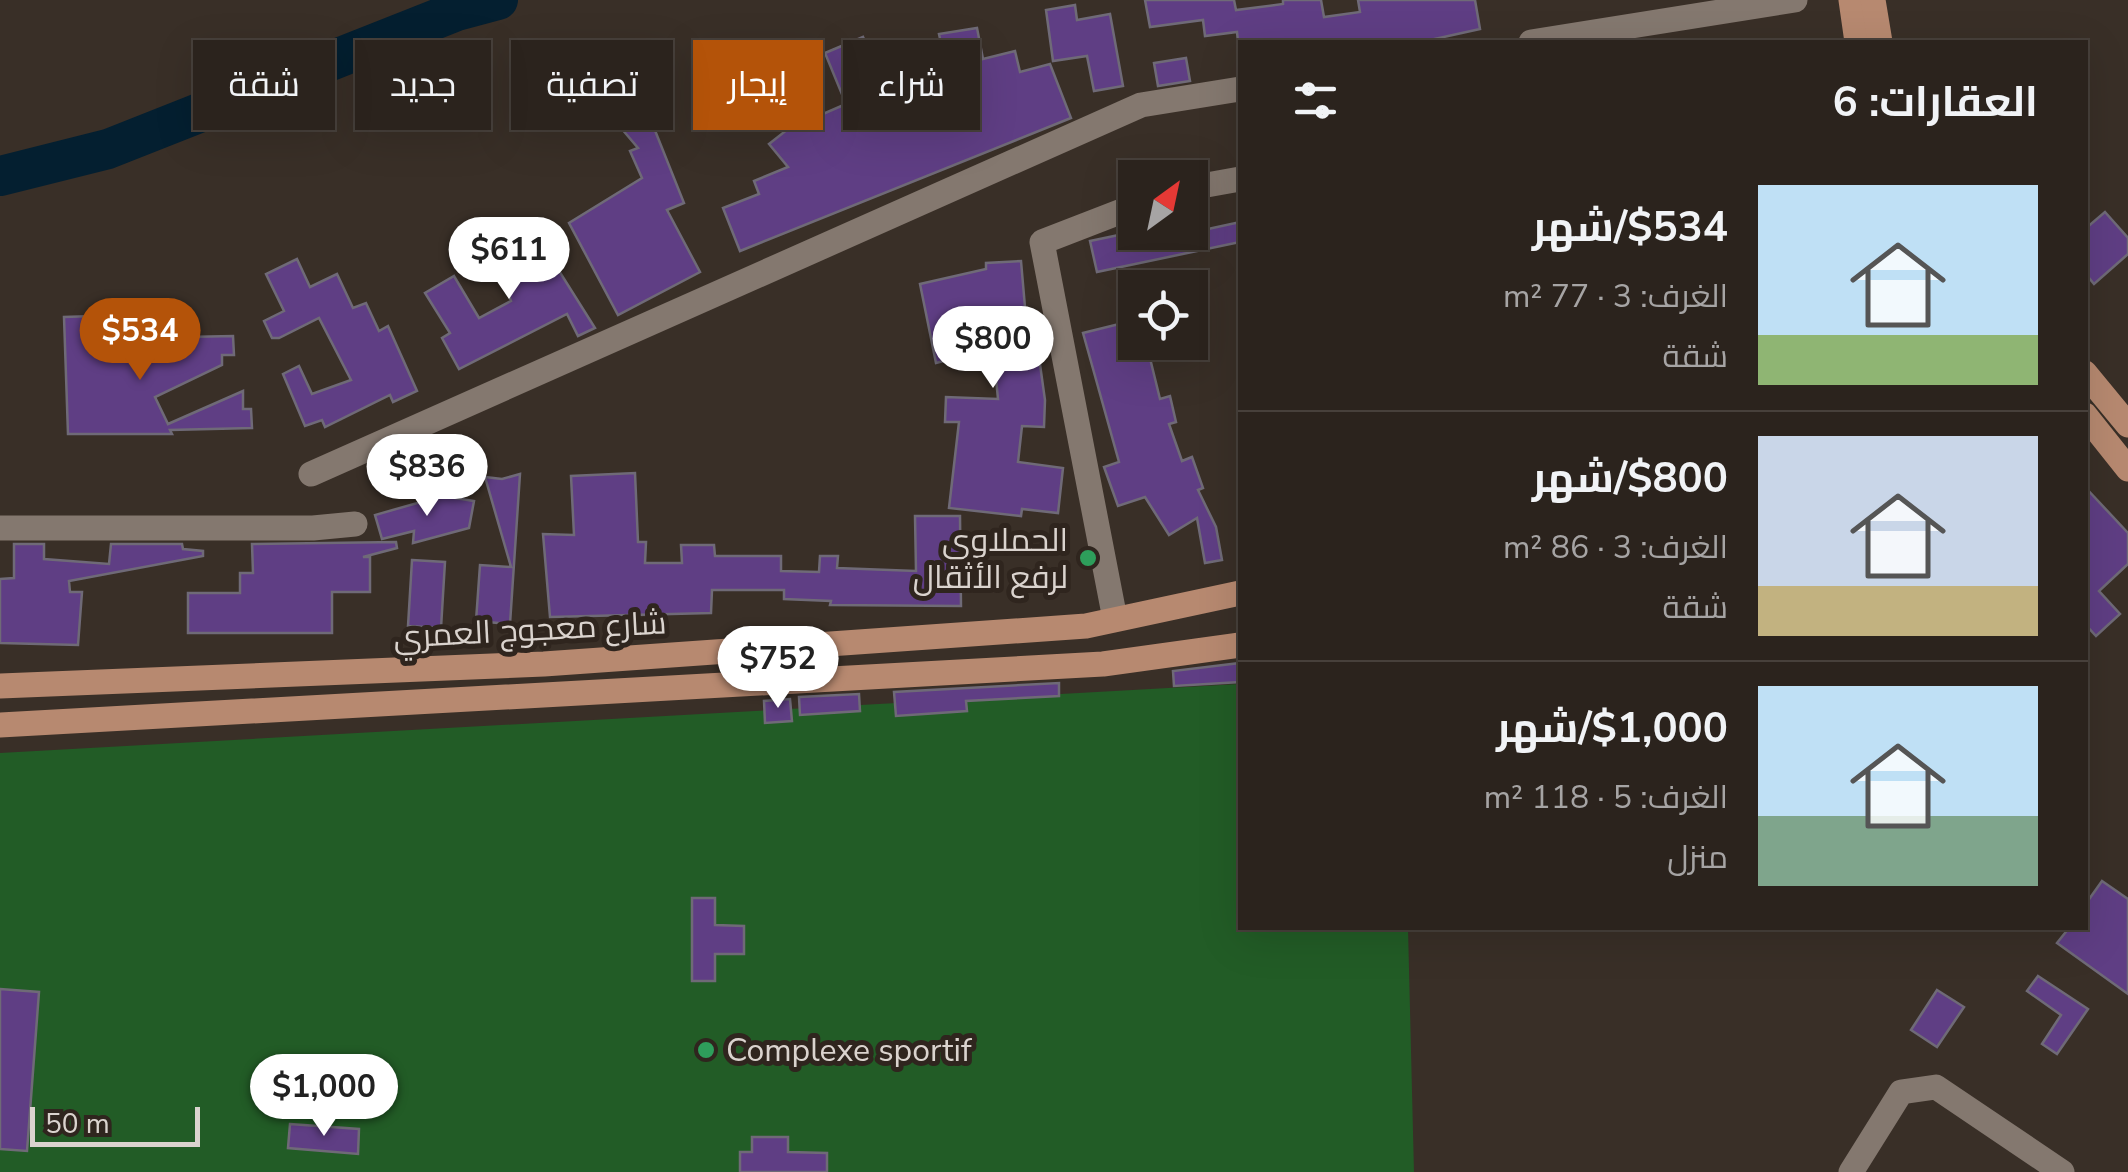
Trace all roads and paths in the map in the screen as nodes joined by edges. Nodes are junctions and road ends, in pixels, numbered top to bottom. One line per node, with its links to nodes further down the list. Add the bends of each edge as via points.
1 (1794, 0): 4 (street)
2 (1851, 0): 5 (main road)
3 (1873, 0): 6 (main road)
4 (1543, 40)
5 (1856, 40)
6 (1880, 40)
7 (1238, 89): 15 (street, via 1141,105)
8 (1238, 180): 9 (street)
9 (1208, 185)
10 (1118, 213): 19 (street, via 1042,242)
11 (2088, 376): 13 (main road)
12 (2088, 419): 14 (main road)
13 (2128, 425)
14 (2128, 469)
15 (312, 474)
16 (354, 524): 17 (street)
17 (0, 528)
18 (1238, 593): 19 (main road, شارع معجوج العمري)
19 (1116, 619): 21 (main road, شارع معجوج العمري, via 544,664)
20 (1238, 645): 22 (main road, شارع معجوج العمري, via 1103,664)
21 (0, 686)
22 (0, 725)
23 (1850, 1172): 24 (street, via 1902,1092 1936,1087)
24 (2062, 1172)

